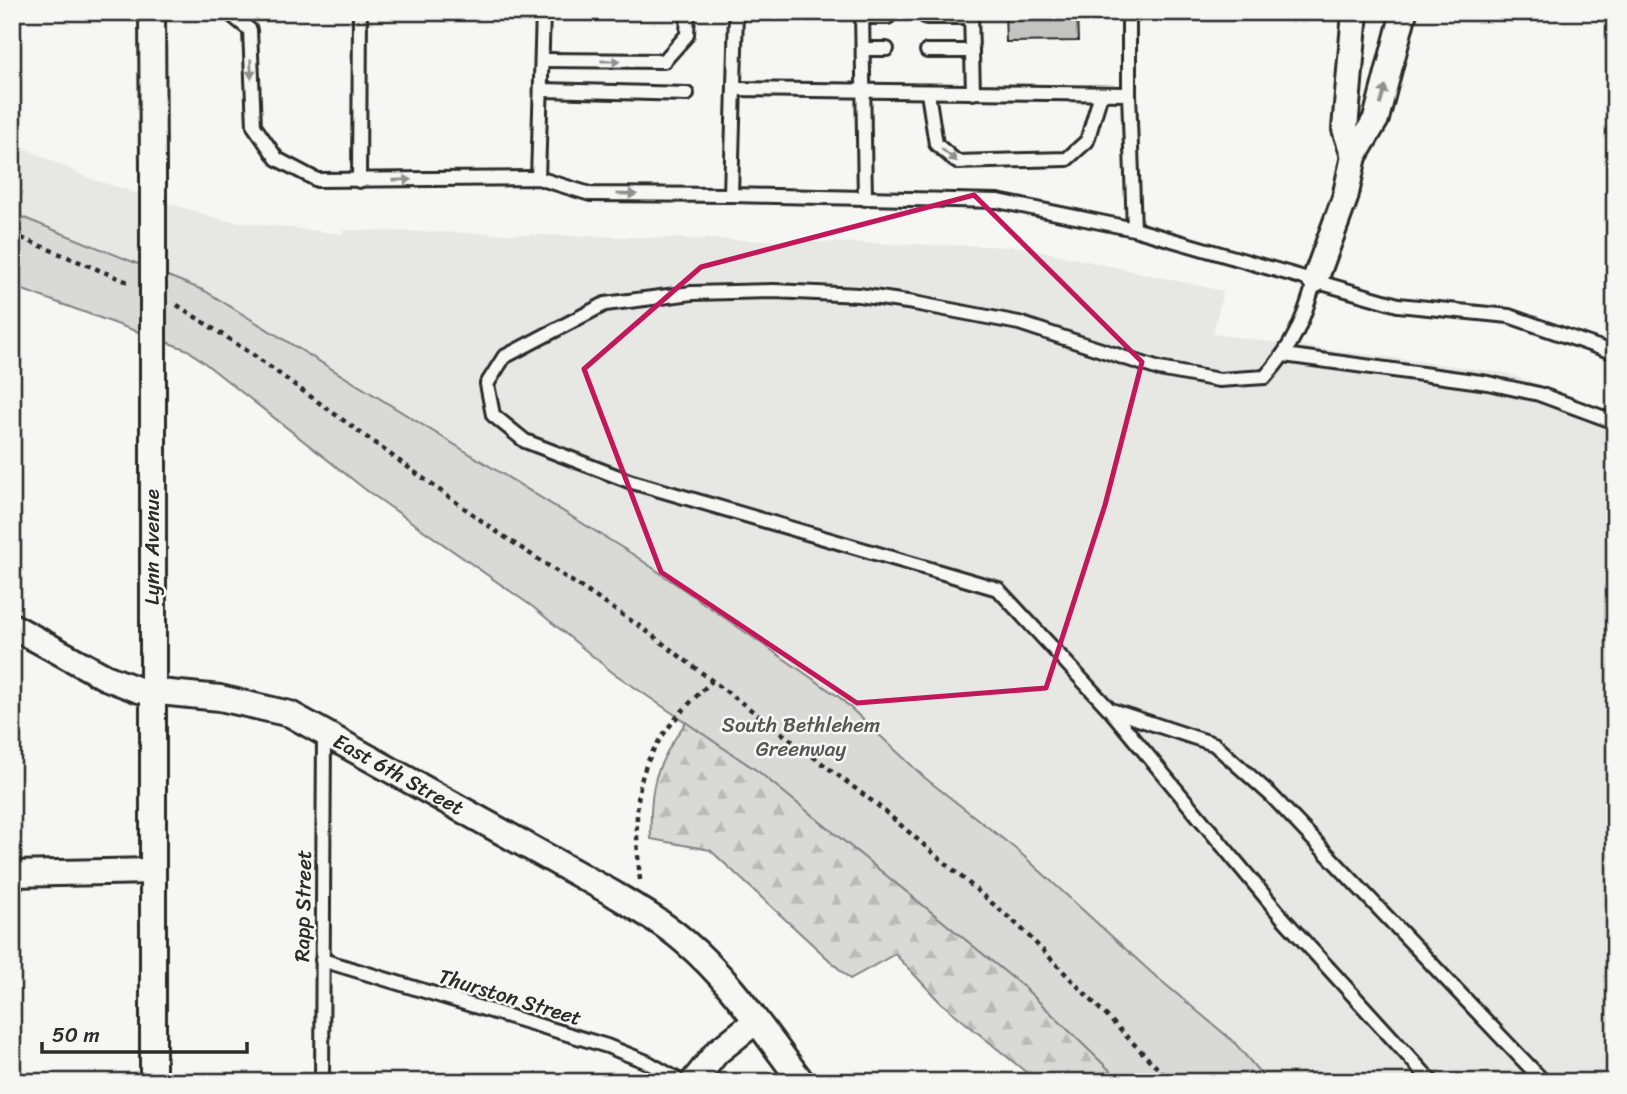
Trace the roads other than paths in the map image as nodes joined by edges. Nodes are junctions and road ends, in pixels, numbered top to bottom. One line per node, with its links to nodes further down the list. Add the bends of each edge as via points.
1 (152, 12): 38 (street, Lynn Avenue, bridge)
2 (228, 12): 29 (lane, one-way to 29, via 250,30 254,126 276,159 317,180)
3 (360, 12): 29 (lane)
4 (543, 12): 18 (lane)
5 (688, 12): 18 (lane, one-way to 5, via 664,61 687,34)
6 (736, 12): 19 (lane)
7 (1129, 12): 26 (lane)
8 (1355, 12): 27 (street, via 1345,129)
9 (1404, 12): 27 (street, one-way to 9, via 1376,119)
10 (862, 15): 13 (lane); 15 (lane)
11 (971, 15): 12 (lane); 17 (lane)
12 (926, 16)
13 (888, 17)
14 (887, 49): 15 (lane)
15 (864, 50): 20 (lane)
16 (928, 51): 17 (lane)
17 (972, 51): 23 (lane)
18 (543, 60): 21 (lane)
19 (734, 89): 20 (lane); 30 (lane)
20 (864, 89): 22 (lane); 31 (lane)
21 (542, 90): 24 (lane); 28 (lane)
22 (928, 93): 23 (lane); 25 (lane, one-way to 25, via 936,144 957,162 1067,159 1087,141)
23 (972, 93): 25 (lane)
24 (687, 94)
25 (1101, 94): 26 (lane)
26 (1129, 94): 32 (lane)
27 (1354, 156): 33 (street, via 1345,198)
28 (538, 178): 29 (lane, one-way to 28); 30 (lane, one-way to 30, via 590,194)
29 (359, 181)
30 (731, 195): 31 (lane)
31 (865, 200): 32 (lane, via 998,201)
32 (1134, 229): 33 (lane)
33 (1315, 280): 34 (lane, via 1398,305 1509,316); 35 (lane, via 1300,328)
34 (1615, 353)
35 (1284, 355): 36 (lane, via 1488,383 1539,394); 39 (lane, via 1265,377 1219,380 1159,369 1019,323 859,295 774,290 692,293 605,304 504,357 486,384 493,415 526,441 629,481 998,589)
36 (1615, 422)
37 (12, 626): 38 (street, East 6th Street, via 116,682)
38 (150, 693): 40 (street, East 6th Street, via 256,704); 41 (street, Lynn Avenue)
39 (1110, 710): 50 (lane, via 1282,917); 51 (lane, via 1214,744 1271,795)
40 (324, 731): 43 (lane, Rapp Street); 44 (street, East 6th Street, via 634,906 683,940)
41 (152, 871): 42 (street); 45 (street, Lynn Avenue)
42 (12, 874)
43 (322, 960): 46 (lane, Rapp Street); 47 (lane, Thurston Street, via 607,1046)
44 (750, 1014): 48 (street); 49 (street, East 6th Street)
45 (153, 1082)
46 (322, 1082)
47 (682, 1082)
48 (693, 1082)
49 (802, 1082)
50 (1432, 1082)
51 (1544, 1082)

